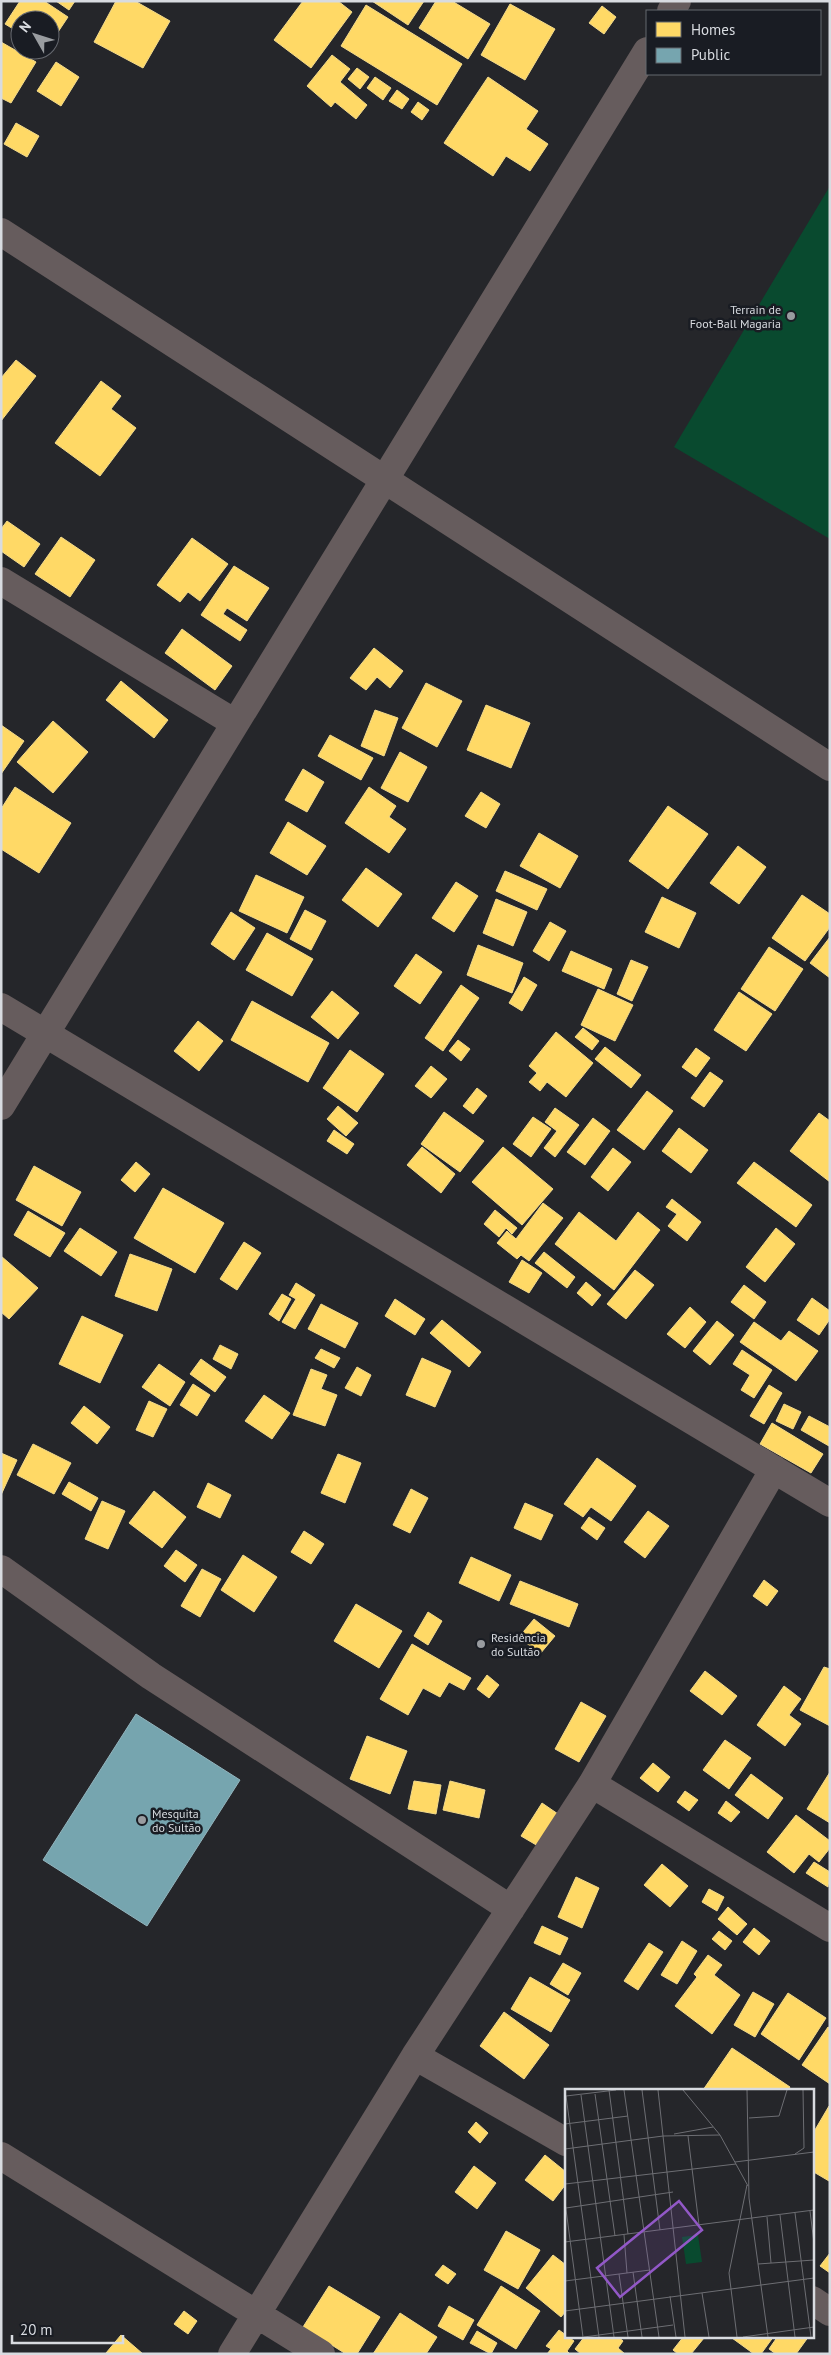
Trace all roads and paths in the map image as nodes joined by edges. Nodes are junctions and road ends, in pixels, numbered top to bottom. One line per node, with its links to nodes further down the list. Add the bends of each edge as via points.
1 (646, 53): 3 (street)
2 (1, 232): 3 (street)
3 (385, 480): 5 (street); 6 (street)
4 (1, 580): 5 (street)
5 (235, 723): 8 (street)
6 (830, 767)
7 (1, 1007): 8 (street)
8 (46, 1034): 9 (street); 10 (street)
9 (1, 1106)
10 (774, 1468): 11 (street); 13 (street)
11 (830, 1503)
12 (1, 1569): 14 (street, via 151,1676)
13 (592, 1784): 14 (street); 15 (street)
14 (511, 1910): 16 (street)
15 (830, 1928)
16 (415, 2056): 17 (street); 21 (street)
17 (565, 2141)
18 (1, 2156): 21 (street)
19 (814, 2301): 20 (street)
20 (830, 2312)
21 (258, 2313): 22 (street); 23 (street)
22 (232, 2354)
23 (321, 2354)

